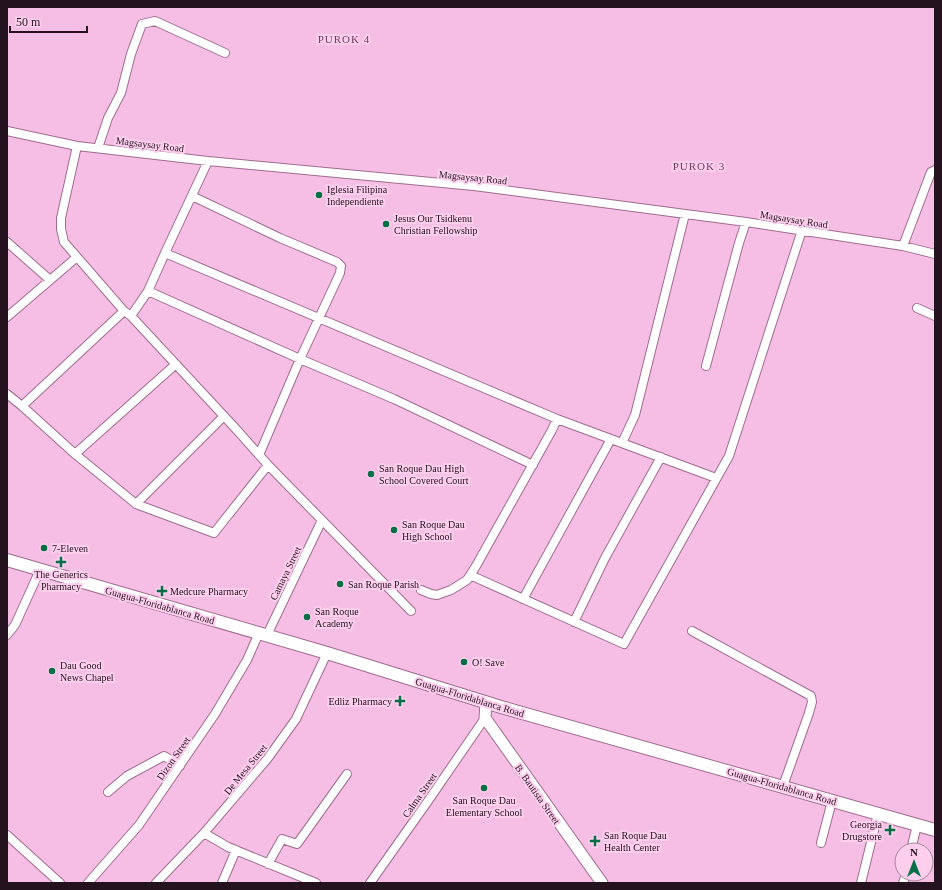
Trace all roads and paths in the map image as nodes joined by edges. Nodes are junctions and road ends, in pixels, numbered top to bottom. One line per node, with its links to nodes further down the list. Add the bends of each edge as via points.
1 (225, 52): 4 (street, via 155,21 142,24 121,93 108,118)
2 (7, 131): 3 (street, Magsaysay Road)
3 (77, 146): 4 (street, Magsaysay Road); 15 (street, via 61,218 64,242)
4 (98, 148): 5 (street, Magsaysay Road)
5 (208, 161): 7 (street); 8 (street, Magsaysay Road, via 474,186)
6 (935, 170): 12 (street, via 931,172)
7 (192, 196): 13 (street); 23 (street, via 337,262 340,273)
8 (685, 214): 9 (street, Magsaysay Road); 32 (street, via 634,415)
9 (746, 222): 10 (street, Magsaysay Road); 26 (street)
10 (802, 230): 12 (street, Magsaysay Road); 38 (street, via 729,456)
11 (7, 242): 16 (street)
12 (903, 246): 14 (street, Magsaysay Road)
13 (165, 253): 17 (street); 23 (street)
14 (935, 254)
15 (77, 257): 16 (street); 19 (street)
16 (50, 280): 22 (street)
17 (148, 291): 20 (street); 24 (street)
18 (917, 308): 21 (street)
19 (124, 311): 20 (street); 28 (street)
20 (131, 316): 25 (street)
21 (935, 316)
22 (7, 317)
23 (319, 318): 24 (street); 30 (street)
24 (300, 359): 34 (street); 36 (street, via 394,398)
25 (176, 364): 29 (street); 33 (street)
26 (706, 366)
27 (7, 394): 28 (street)
28 (22, 406): 33 (street)
29 (224, 416): 34 (street); 39 (street)
30 (557, 419): 31 (street); 36 (street)
31 (611, 439): 32 (street); 45 (street)
32 (622, 443): 35 (street)
33 (75, 454): 39 (street)
34 (259, 455): 37 (street)
35 (661, 457): 38 (street); 47 (street, via 605,558)
36 (533, 464): 43 (street)
37 (268, 465): 39 (street, via 214,533); 40 (street)
38 (716, 478): 47 (street, via 624,644)
39 (136, 504)
40 (322, 520): 46 (street); 49 (street, Camaya Street)
41 (7, 560): 42 (main road, Guagua-Floridablanca Road)
42 (40, 570): 49 (main road, Guagua-Floridablanca Road); 50 (street, via 15,625)
43 (470, 576): 44 (street, via 451,590 437,595); 45 (street)
44 (421, 590)
45 (523, 599): 47 (street)
46 (411, 611)
47 (574, 622)
48 (692, 631): 56 (street, via 811,696 809,713)
49 (263, 634): 51 (main road, Guagua-Floridablanca Road); 54 (street, Dizon Street, via 219,708)
50 (7, 635)
51 (327, 653): 52 (main road, Guagua-Floridablanca Road); 62 (street, De Mesa Street, via 296,719 268,758)
52 (486, 702): 53 (street); 56 (main road, Guagua-Floridablanca Road)
53 (485, 718): 73 (street, Calma Street); 74 (street, B. Bautista Street)
54 (180, 766): 57 (street, via 164,756 127,776); 69 (street, Dizon Street, via 139,825)
55 (347, 774): 67 (street, via 297,844 282,839)
56 (783, 786): 58 (main road, Guagua-Floridablanca Road)
57 (108, 792)
58 (832, 800): 59 (main road, Guagua-Floridablanca Road); 65 (street)
59 (878, 814): 60 (main road, Guagua-Floridablanca Road); 75 (street)
60 (917, 825): 61 (main road, Guagua-Floridablanca Road); 64 (street)
61 (935, 830)
62 (204, 833): 66 (street); 70 (street, De Mesa Street)
63 (7, 835): 68 (street)
64 (913, 842)
65 (821, 843)
66 (236, 850): 67 (street); 71 (street)
67 (268, 864): 72 (street)
68 (60, 883)
69 (88, 883)
70 (156, 883)
71 (222, 883)
72 (316, 883)
73 (370, 883)
74 (602, 883)
75 (861, 883)

